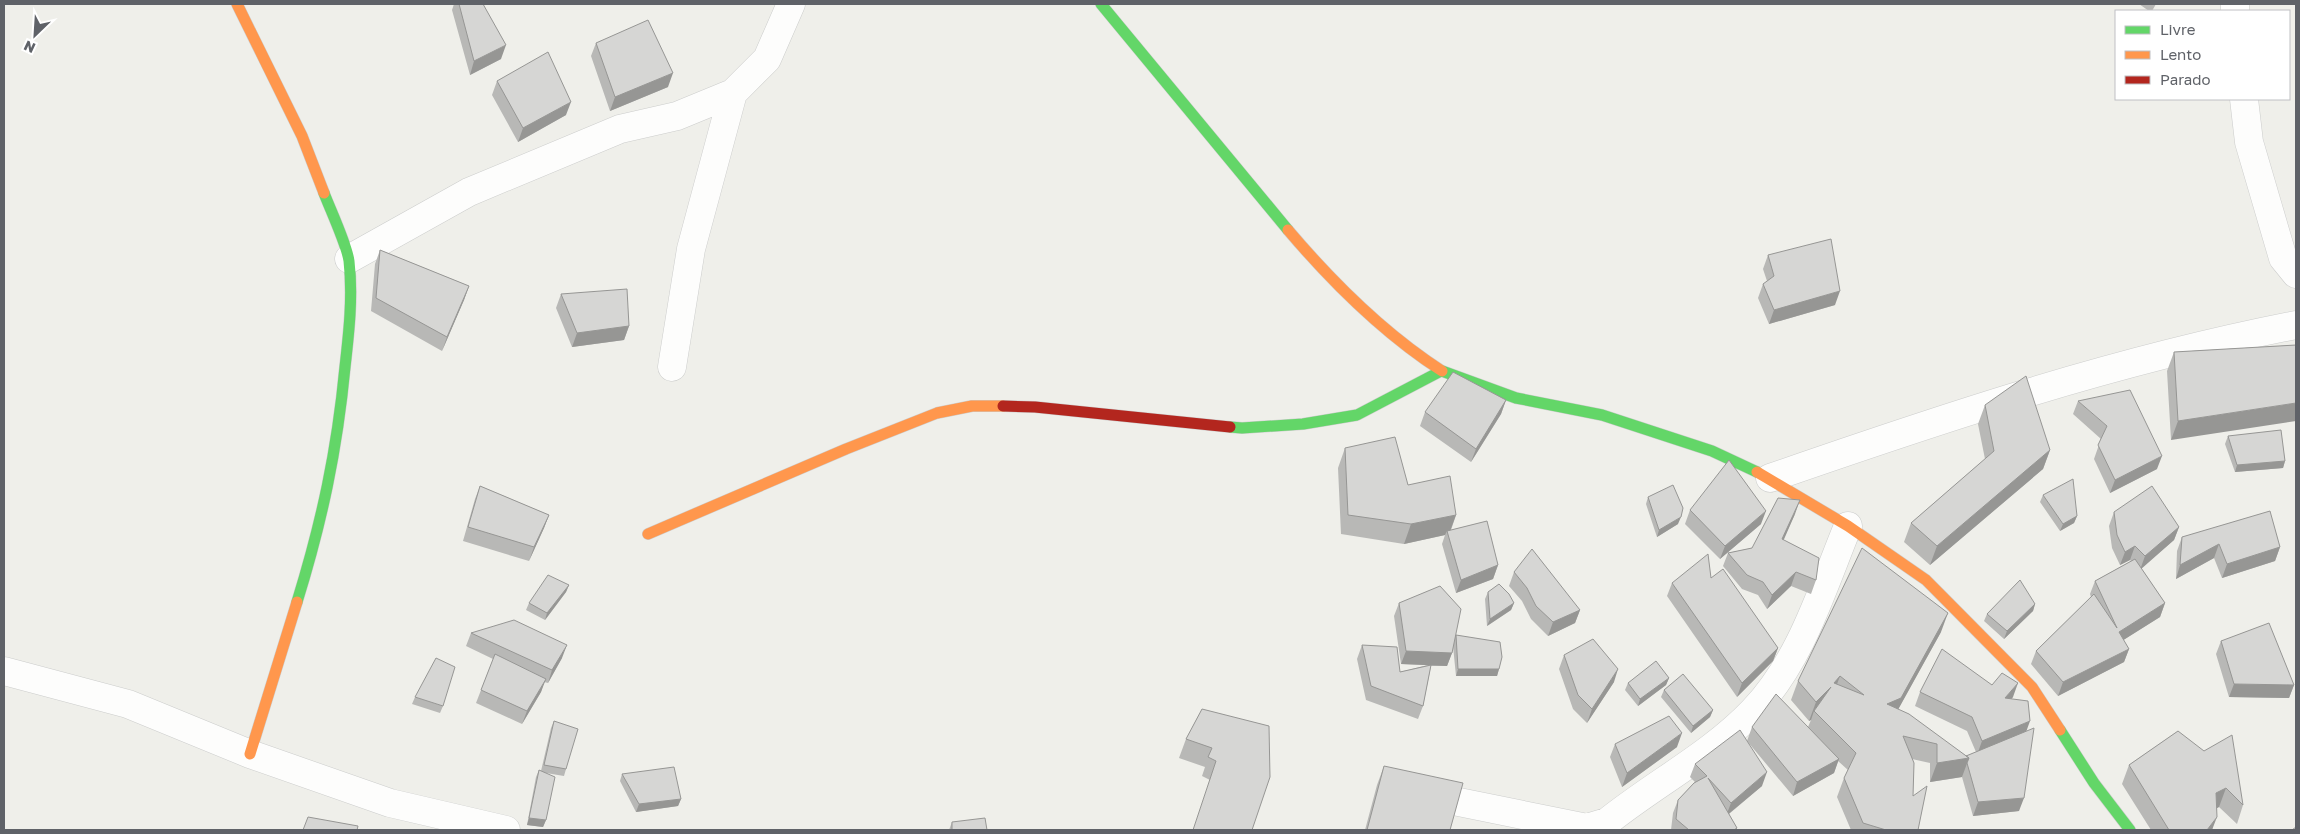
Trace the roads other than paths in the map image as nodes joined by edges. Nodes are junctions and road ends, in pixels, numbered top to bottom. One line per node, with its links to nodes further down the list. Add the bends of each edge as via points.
1 (237, 4): 6 (street, via 302,136)
2 (791, 4): 4 (street, via 766,59)
3 (1102, 4): 10 (street, via 1324,274 1384,330)
4 (733, 93): 6 (street, via 677,116 620,129 469,192); 9 (street, via 691,249)
5 (2244, 100): 7 (street, via 2249,142 2283,258)
6 (349, 259): 15 (street, via 349,328 331,475 317,538)
7 (2296, 274)
8 (2296, 325): 11 (street, via 2222,339 2031,391)
9 (672, 367)
10 (1441, 371): 11 (street, via 1516,398 1602,415 1702,448); 13 (street, via 1357,415 1303,424 1242,428 1035,407 972,406 937,413)
11 (1770, 478): 12 (street)
12 (1848, 526): 17 (street, via 1809,623 1782,675 1752,712 1712,746 1607,822 1587,828); 19 (street, via 1926,580 2032,687 2094,783)
13 (648, 534)
14 (4, 671): 15 (street, via 128,704)
15 (250, 754): 18 (street, via 390,803)
16 (1444, 799): 17 (street)
17 (1540, 825)
18 (506, 830)
19 (2130, 830)

